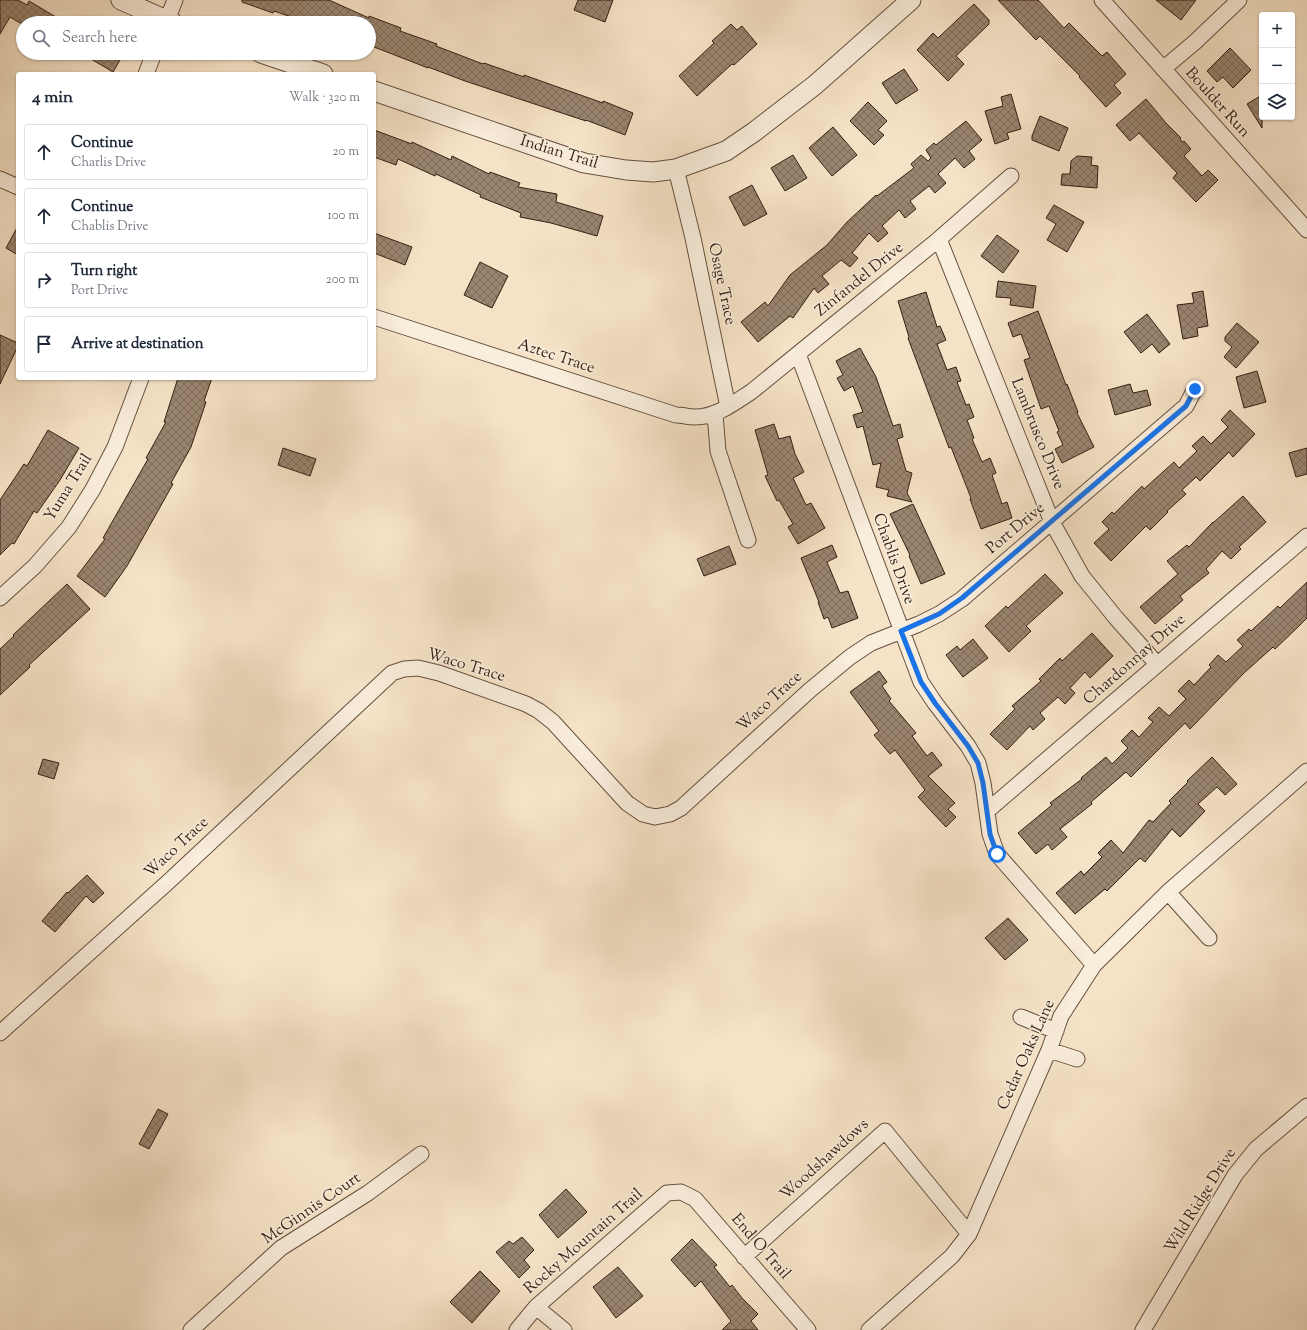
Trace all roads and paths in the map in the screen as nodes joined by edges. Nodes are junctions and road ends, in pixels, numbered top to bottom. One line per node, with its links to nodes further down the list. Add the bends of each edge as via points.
1 (121, 0): 6 (street)
2 (175, 0): 7 (street)
3 (911, 0): 14 (street, Indian Trail, via 815,85 754,132 726,150)
4 (1102, 0): 10 (street, Boulder Run)
5 (1239, 0): 10 (street)
6 (155, 16)
7 (170, 16)
8 (151, 60): 11 (street)
9 (282, 60): 12 (street)
10 (1163, 69): 18 (street, Boulder Run)
11 (147, 72)
12 (317, 72)
13 (376, 93): 14 (street, Indian Trail, via 584,163 653,172)
14 (676, 169): 24 (street, Osage Trace, via 693,238)
15 (1011, 176): 19 (street, Zinfandel Drive)
16 (0, 179): 17 (street)
17 (16, 186)
18 (1307, 230)
19 (939, 239): 21 (street, Zinfandel Drive); 25 (street, Lambrusco Drive)
20 (376, 318): 24 (street, Aztec Trace, via 676,415 695,417)
21 (798, 354): 24 (street, Zinfandel Drive, via 752,392); 29 (street, Chablis Drive)
22 (140, 380): 28 (street, Yuma Trail, via 115,446 69,527 35,566)
23 (1195, 389): 25 (street, Port Drive, via 1186,406)
24 (722, 410): 27 (street, Osage Trace, via 718,450)
25 (1052, 522): 29 (street, Port Drive, via 962,598 939,614); 30 (street, Lambrusco Drive, via 1082,576)
26 (1307, 536): 30 (street, Chardonnay Drive)
27 (748, 540)
28 (0, 598)
29 (901, 631): 32 (street, Chablis Drive, via 921,682 978,763); 38 (street, Waco Trace, via 871,643 850,656 681,808 670,814 655,817 643,814 628,803 553,722 539,711 526,704 418,668 392,673 167,883)
30 (1157, 664): 32 (street, Chardonnay Drive)
31 (1307, 771): 33 (street, Cedar Oaks Lane)
32 (987, 811): 35 (street, Chablis Drive, via 990,834 997,854)
33 (1168, 892): 34 (street); 35 (street, Cedar Oaks Lane)
34 (1210, 938)
35 (1094, 965): 37 (street, Cedar Oaks Lane, via 1061,1016)
36 (1021, 1017): 37 (street)
37 (1056, 1031): 39 (street, Cedar Oaks Lane)
38 (0, 1033)
39 (1049, 1050): 40 (street); 44 (street, Cedar Oaks Lane)
40 (1077, 1059)
41 (1307, 1106): 52 (street, Wild Ridge Drive, via 1256,1149 1235,1176)
42 (421, 1154): 47 (street, McGinnis Court, via 368,1193 281,1248)
43 (681, 1192): 45 (street, End O Trail, via 695,1199); 46 (street, Rocky Mountain Trail, via 667,1193)
44 (969, 1234): 45 (street, Woodshawdows, via 885,1131); 51 (street, Cedar Oaks Lane, via 952,1256)
45 (744, 1257): 50 (street, End O Trail)
46 (536, 1307): 48 (street, Rocky Mountain Trail); 49 (street)
47 (191, 1330)
48 (517, 1330)
49 (564, 1330)
50 (808, 1330)
51 (869, 1330)
52 (1143, 1330)

